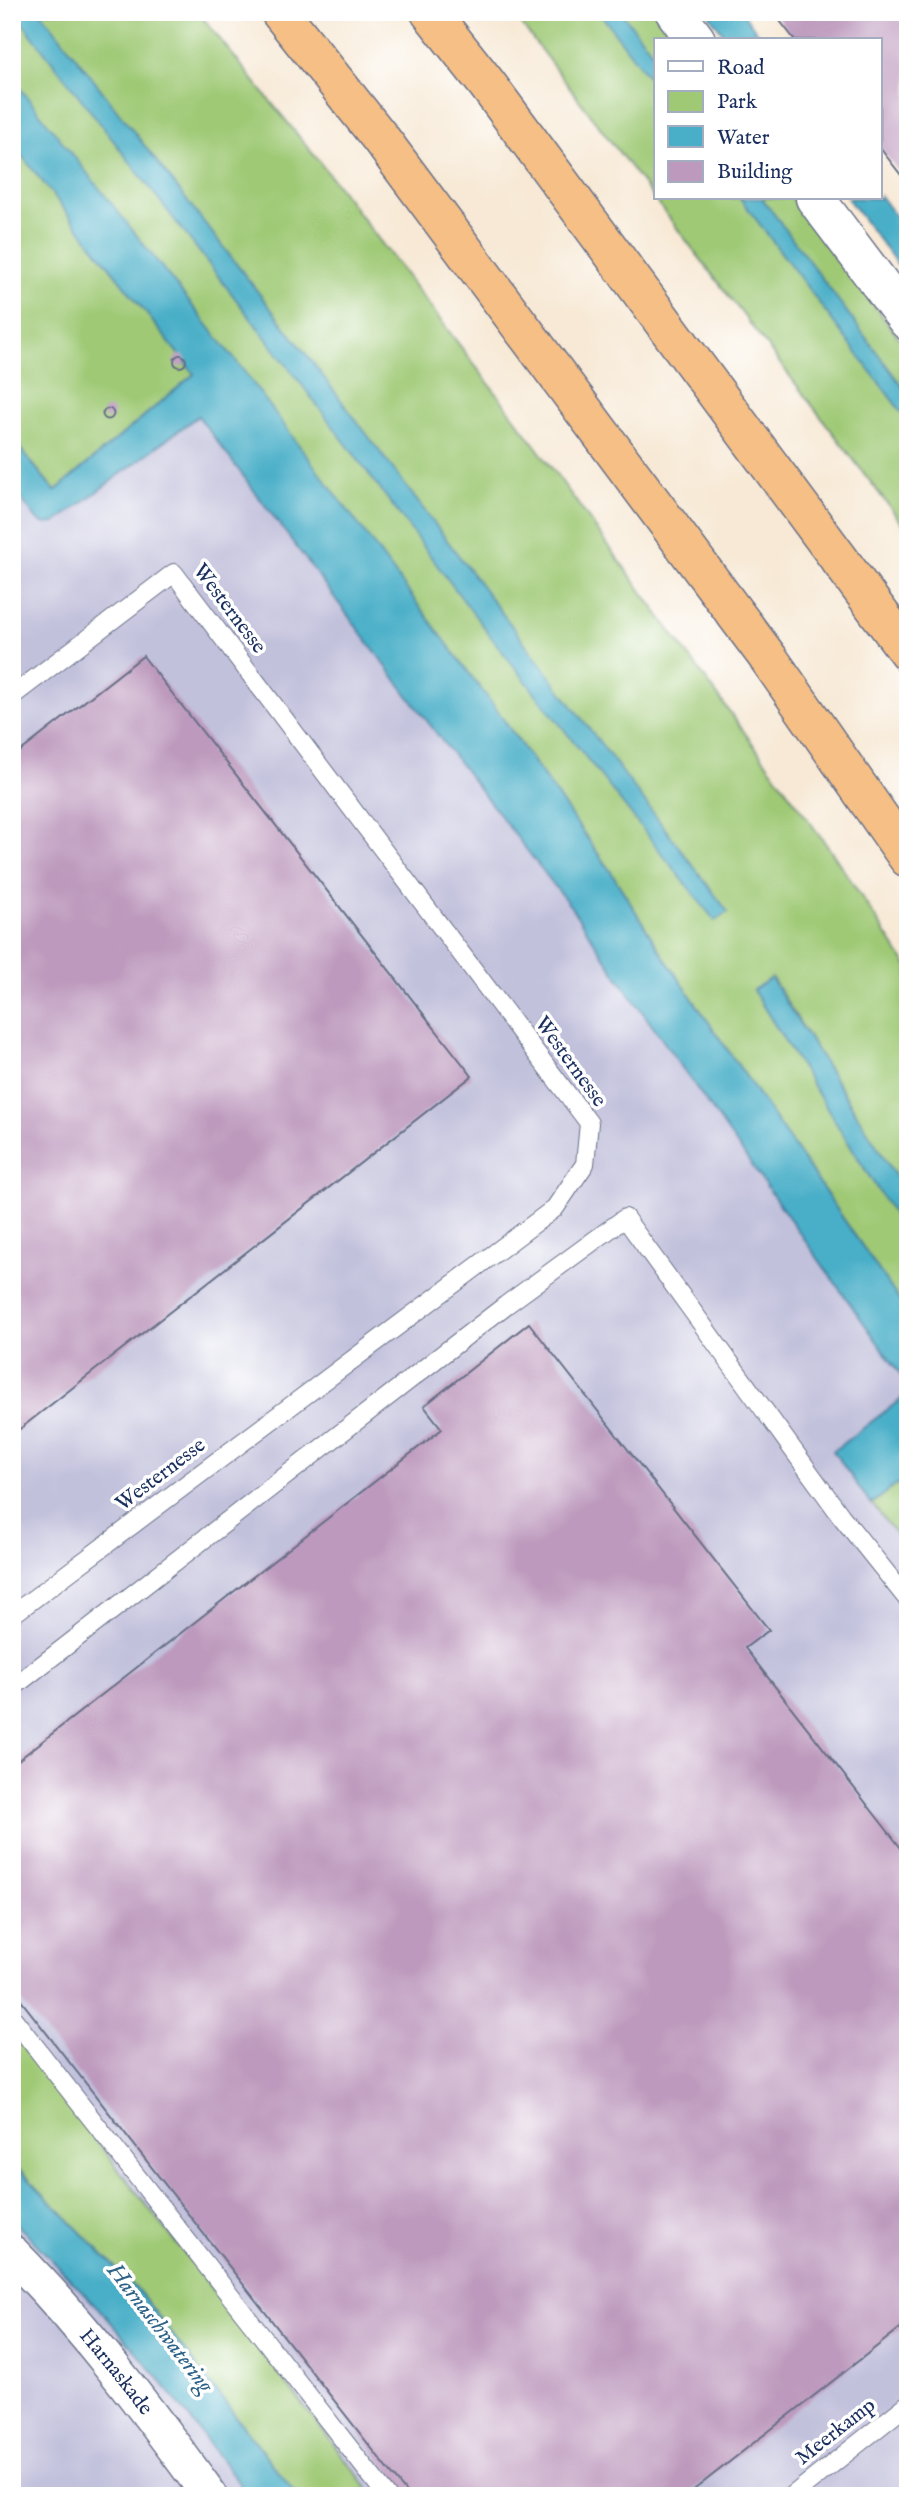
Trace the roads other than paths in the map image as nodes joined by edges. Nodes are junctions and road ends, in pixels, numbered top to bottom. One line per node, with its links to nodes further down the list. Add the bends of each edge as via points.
1 (280, 12): 9 (highway, via 381,139 769,659)
2 (430, 12): 7 (highway)
3 (675, 12): 4 (street)
4 (694, 38)
5 (817, 200): 6 (street)
6 (908, 321)
7 (908, 652)
8 (12, 696): 11 (lane, Westernesse, via 174,573 589,1123 585,1164 555,1208)
9 (908, 858)
10 (908, 1600): 12 (lane, via 841,1516 625,1218)
11 (12, 1615)
12 (12, 1688)
13 (12, 2017): 17 (lane)
14 (12, 2253): 16 (street, Harnaskade, via 60,2301)
15 (908, 2404): 18 (lane, Meerkamp)
16 (210, 2496)
17 (387, 2496)
18 (792, 2496)

